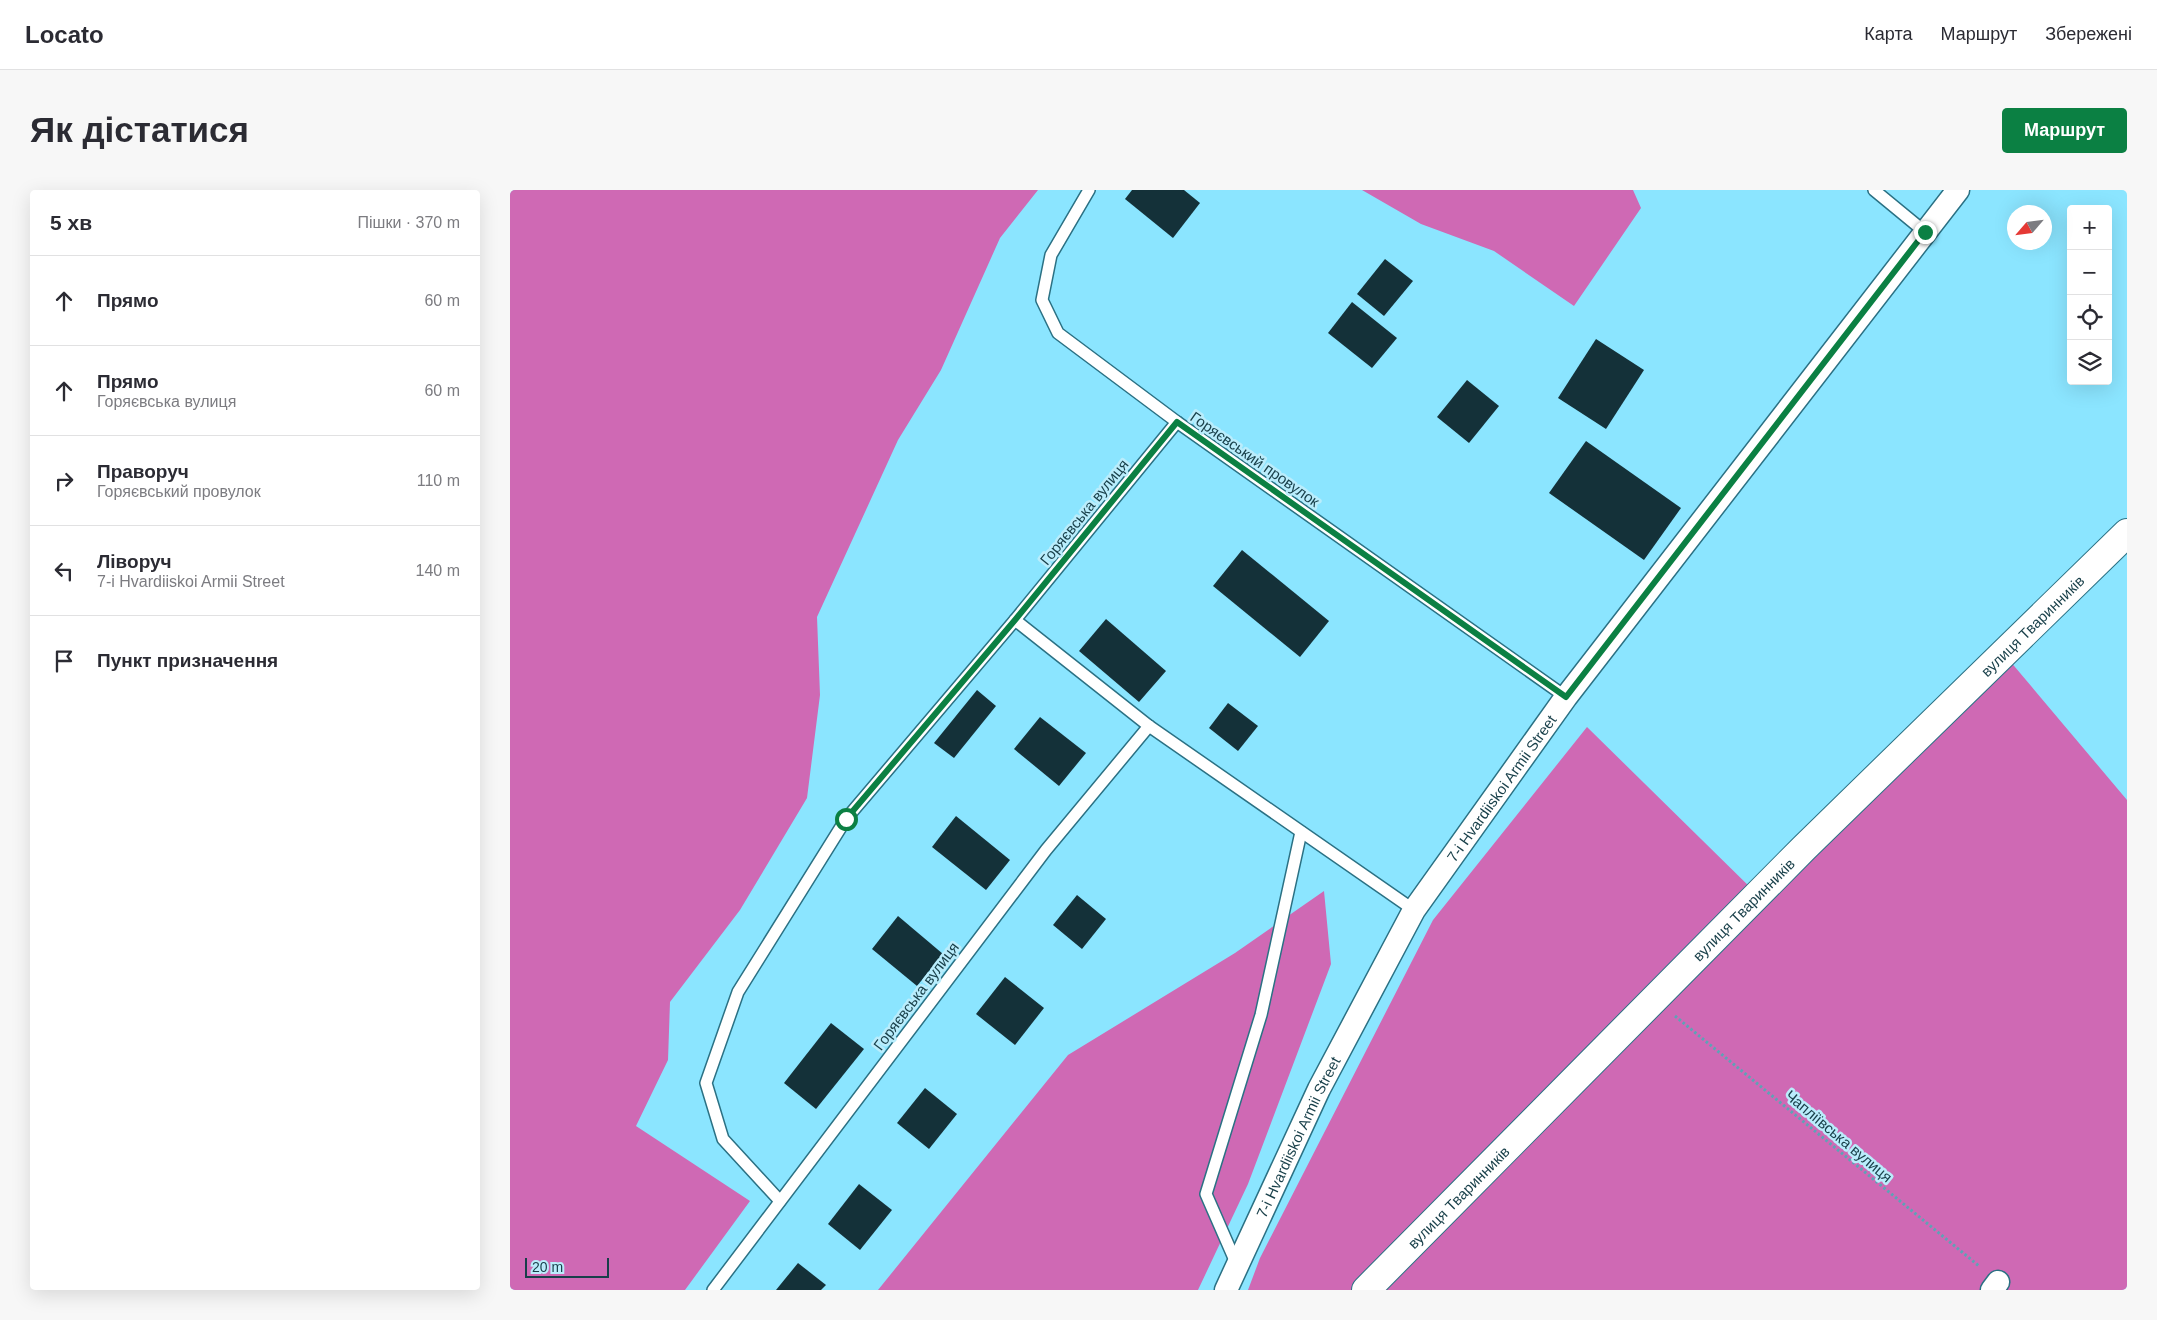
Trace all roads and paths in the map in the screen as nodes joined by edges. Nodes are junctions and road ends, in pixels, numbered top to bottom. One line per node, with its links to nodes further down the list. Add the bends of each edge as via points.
1 (1089, 190): 6 (lane, Горяєвський провулок, via 1051,255 1042,300 1058,333)
2 (1874, 190): 4 (lane)
3 (1958, 190): 5 (street, 7-i Hvardiiskoi Armii Street)
4 (1887, 195): 5 (lane)
5 (1925, 232): 9 (street, 7-i Hvardiiskoi Armii Street)
6 (1177, 422): 8 (lane, Горяєвська вулиця); 9 (lane, Горяєвський провулок)
7 (2127, 533): 13 (main road, вулиця Тваринників, via 1804,848)
8 (1015, 620): 10 (lane); 14 (lane, Горяєвська вулиця, via 846,819 738,992 706,1083 723,1139)
9 (1566, 697): 12 (street, 7-i Hvardiiskoi Armii Street)
10 (1149, 726): 11 (lane); 14 (lane, Горяєвська вулиця, via 1046,850)
11 (1301, 832): 12 (lane); 15 (lane, via 1261,1015 1206,1194)
12 (1414, 910): 15 (street, 7-i Hvardiiskoi Armii Street, via 1319,1090)
13 (1655, 999): 16 (path, Чапліївська вулиця); 19 (main road, вулиця Тваринників)
14 (780, 1201): 17 (lane, Горяєвська вулиця)
15 (1237, 1265): 18 (street, 7-i Hvardiiskoi Armii Street)
16 (1995, 1286)
17 (713, 1290)
18 (1226, 1290)
19 (1366, 1290)

